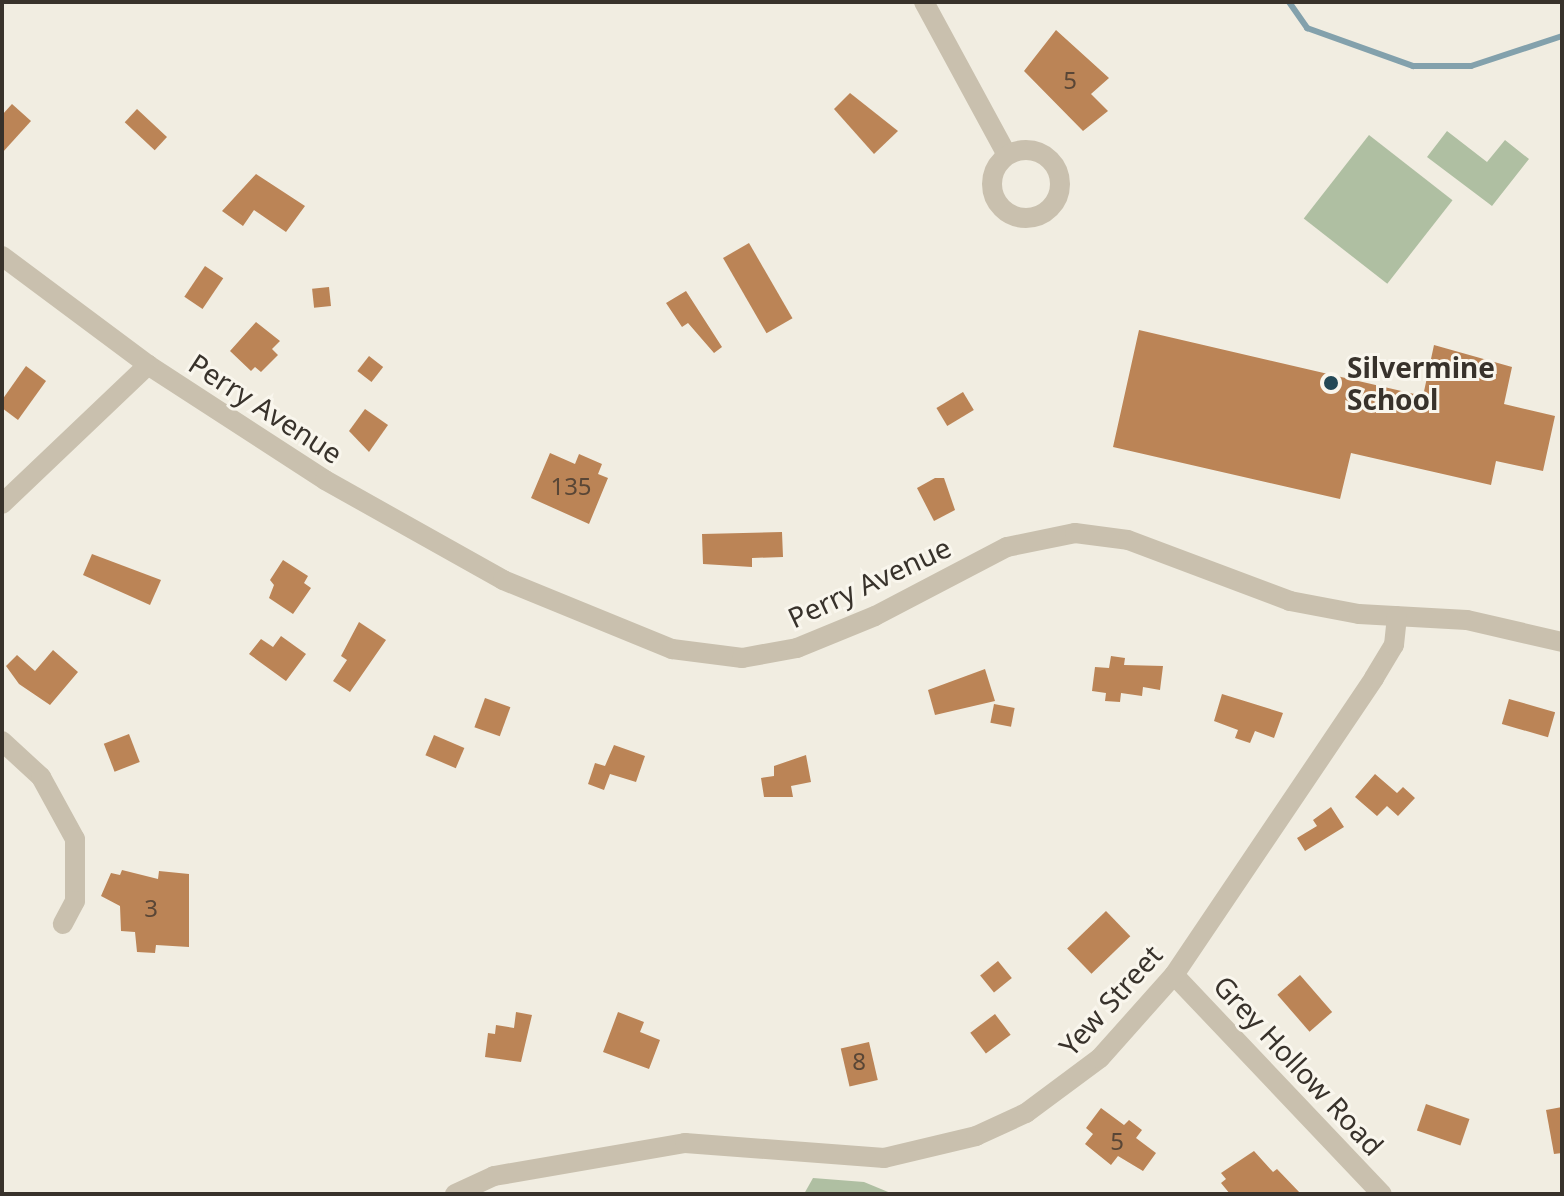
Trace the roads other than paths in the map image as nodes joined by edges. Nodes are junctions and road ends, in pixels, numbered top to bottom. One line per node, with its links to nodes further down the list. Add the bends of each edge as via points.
1 (924, 2): 2 (street)
2 (1007, 155)
3 (2, 256): 4 (street, Perry Avenue)
4 (148, 365): 5 (street); 6 (street, Perry Avenue, via 310,471 486,571 620,632 694,654 753,658 797,648 875,616 1007,547 1067,533 1128,540 1290,601)
5 (2, 504)
6 (1397, 616): 7 (street, Perry Avenue, via 1467,620); 10 (street, Yew Street, via 1394,645 1374,678)
7 (1562, 642)
8 (2, 741): 9 (street, via 41,777 75,839 75,901)
9 (63, 924)
10 (1174, 975): 11 (street, Yew Street, via 1078,1077 1026,1113 976,1136 871,1159 685,1143 494,1176); 12 (street, Grey Hollow Road)
11 (455, 1194)
12 (1382, 1194)

